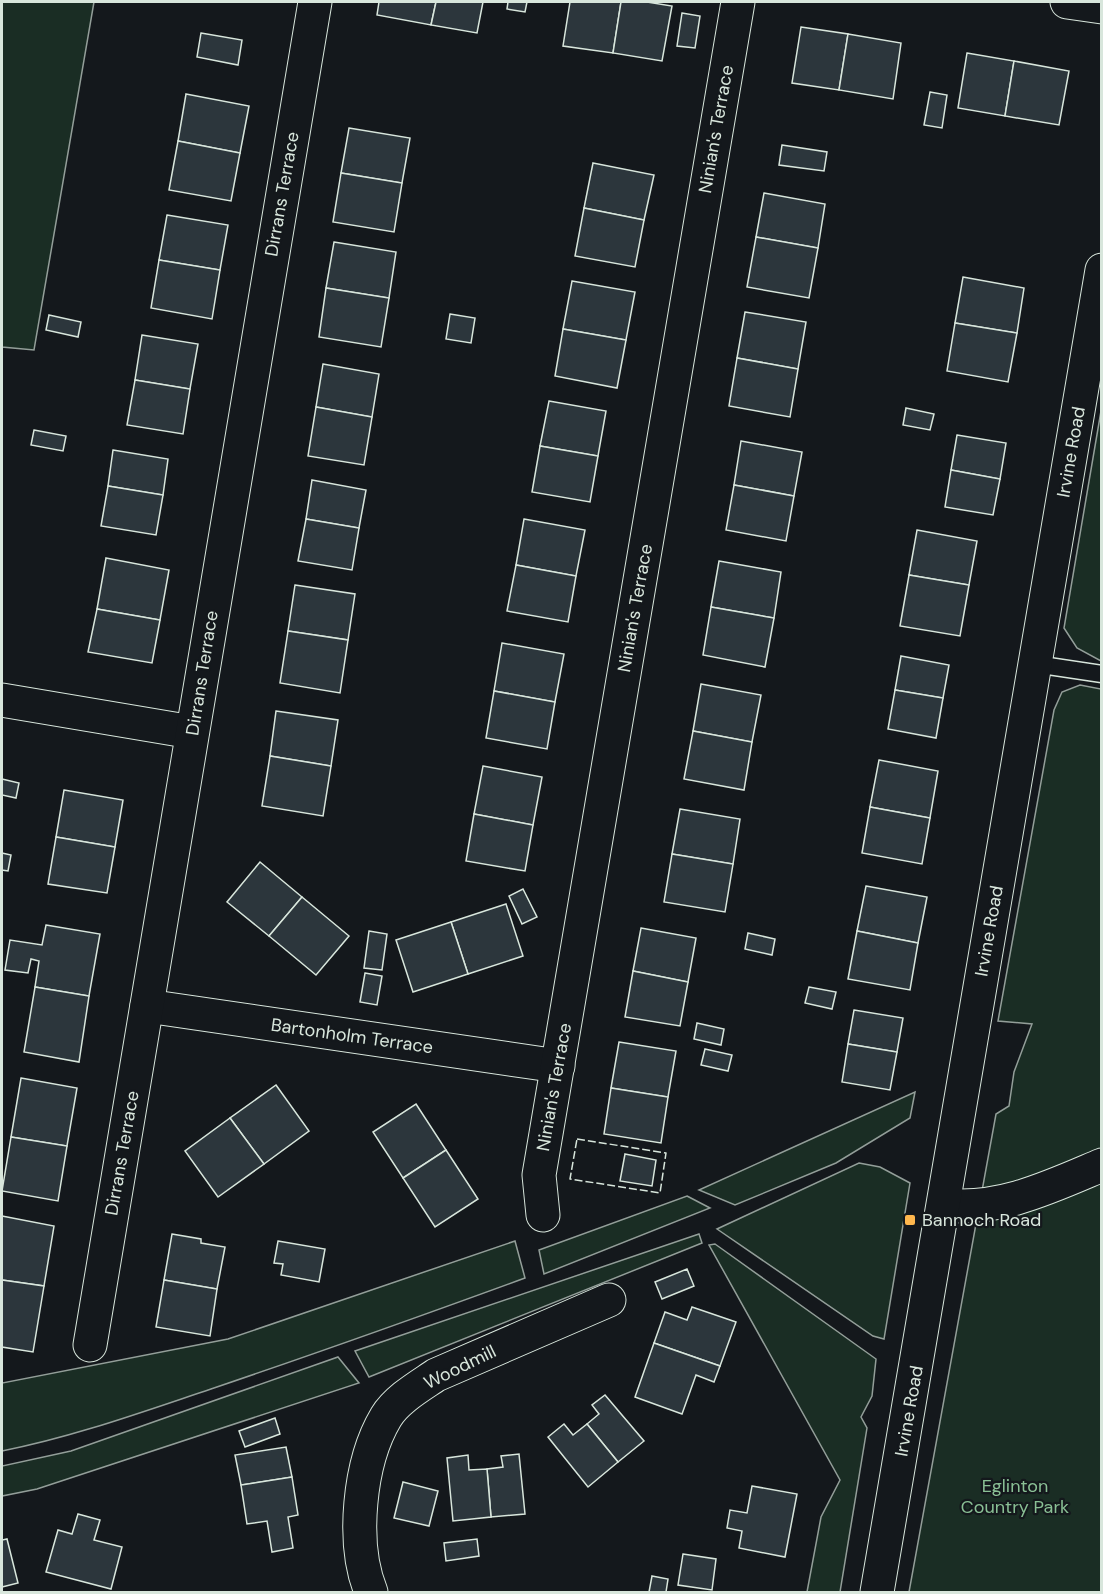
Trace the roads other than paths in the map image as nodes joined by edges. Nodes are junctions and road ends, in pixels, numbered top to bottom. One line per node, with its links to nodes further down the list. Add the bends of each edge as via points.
1 (315, 2): 9 (street, Dirrans Terrace)
2 (738, 2): 11 (street, Ninian's Terrace)
3 (1068, 2): 4 (street)
4 (1101, 7)
5 (1101, 270): 6 (street, Irvine Road)
6 (1035, 664): 7 (lane); 13 (street, Irvine Road)
7 (1101, 674)
8 (2, 700): 9 (street)
9 (192, 732): 10 (street, Dirrans Terrace)
10 (147, 1006): 11 (street, Bartonholm Terrace); 16 (street, Dirrans Terrace)
11 (558, 1066): 14 (street, Ninian's Terrace, via 539,1175)
12 (1101, 1165): 13 (street, via 999,1204)
13 (944, 1205): 18 (street, Irvine Road)
14 (543, 1215)
15 (609, 1300): 17 (street, Woodmill, via 436,1375 387,1415 365,1470 360,1506 361,1541)
16 (90, 1345)
17 (371, 1593)
18 (877, 1593)

